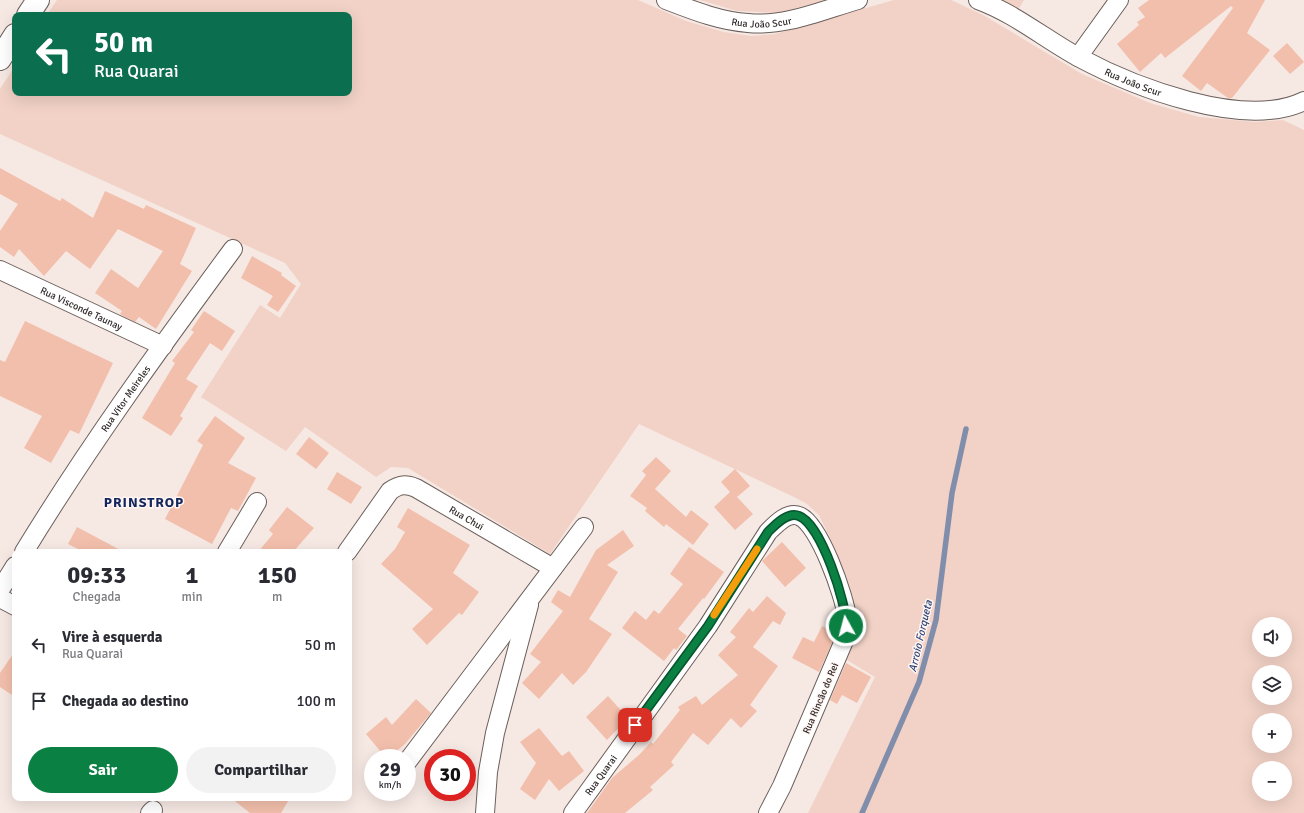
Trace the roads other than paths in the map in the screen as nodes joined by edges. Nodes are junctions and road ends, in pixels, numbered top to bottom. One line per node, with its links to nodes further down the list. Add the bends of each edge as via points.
1 (38, 0): 6 (street)
2 (666, 0): 3 (street, Rua João Scur, via 723,19 749,23 782,21)
3 (858, 0)
4 (978, 0): 8 (street, Rua João Scur)
5 (1119, 0): 8 (street)
6 (30, 12)
7 (12, 40): 9 (street)
8 (1078, 57): 10 (street, Rua João Scur, via 1132,82 1216,107 1272,111 1292,107)
9 (0, 59)
10 (1304, 101)
11 (233, 249): 13 (street, Rua Vitor Meireles)
12 (0, 270): 13 (street, Rua Visconde Taunay)
13 (162, 346): 17 (street, Rua Vitor Meireles, via 57,498)
14 (257, 502): 18 (street)
15 (779, 521): 28 (street, Rua Quarai, via 768,532 708,626); 29 (street, Rua Rincão do Rei, via 799,515 808,521 819,537 837,579 847,617 846,636)
16 (584, 527): 20 (street)
17 (26, 549)
18 (228, 549)
19 (349, 549): 20 (street, Rua Chui, via 390,491 397,486 406,485 416,488)
20 (553, 568): 23 (street)
21 (12, 571): 22 (street)
22 (0, 590)
23 (532, 595): 26 (street); 27 (street, via 495,733 488,772)
24 (0, 598): 25 (street)
25 (12, 604)
26 (416, 750)
27 (485, 813)
28 (573, 813)
29 (768, 813)

